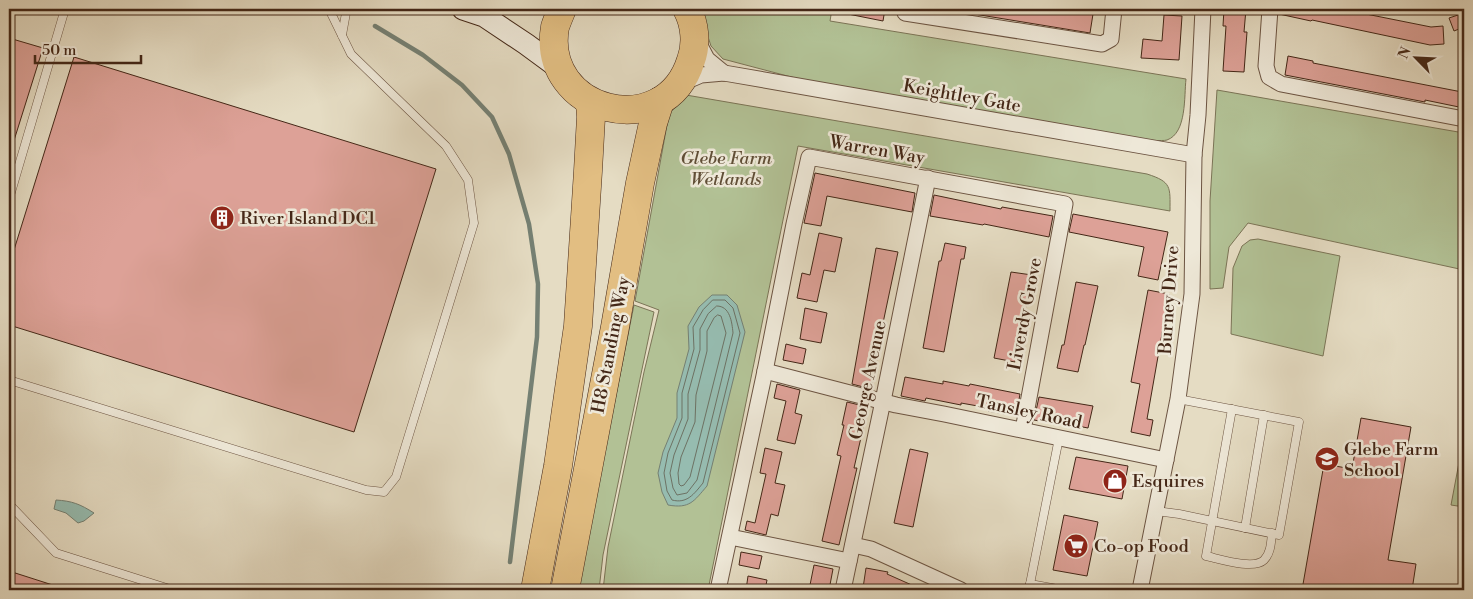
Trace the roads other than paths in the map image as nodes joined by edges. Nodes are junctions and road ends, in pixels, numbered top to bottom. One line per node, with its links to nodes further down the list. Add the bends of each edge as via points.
1 (65, 9): 21 (lane)
2 (328, 9): 12 (lane)
3 (348, 9): 12 (lane)
4 (463, 9): 13 (street, via 484,16)
5 (562, 9): 13 (highway, via 554,48)
6 (687, 9): 11 (highway)
7 (906, 9): 8 (street, via 905,13 1102,44 1111,39)
8 (1114, 9)
9 (1204, 9): 19 (street, Burney Drive)
10 (1270, 9): 18 (street, via 1266,66 1270,77 1281,84)
11 (695, 36): 14 (street, via 708,59); 15 (highway, via 694,53)
12 (342, 37): 24 (lane, via 351,54 446,146 468,180 474,223 396,478 384,492 366,490)
13 (560, 69): 16 (highway)
14 (724, 73): 15 (street, Keightley Gate, via 701,75); 19 (street, Keightley Gate)
15 (680, 84): 17 (highway)
16 (590, 110): 17 (highway); 42 (highway, H8 Standing Way, via 578,326 558,466)
17 (656, 112): 43 (highway, H8 Standing Way)
18 (1464, 119)
19 (1194, 155): 25 (street, Burney Drive, via 1192,294)
20 (928, 178): 22 (street, Warren Way); 23 (street, Warren Way, via 809,156); 26 (street, George Avenue)
21 (9, 199)
22 (1065, 204): 29 (street, Liverdy Grove)
23 (765, 372): 26 (street); 37 (street, Warren Way)
24 (9, 380)
25 (1178, 399): 27 (lane); 31 (street, Burney Drive)
26 (884, 401): 29 (street, Tansley Road); 38 (street, George Avenue)
27 (1232, 409): 28 (lane); 34 (lane)
28 (1264, 415): 35 (lane); 36 (lane, via 1299,422 1279,535)
29 (1022, 430): 30 (street, Tansley Road)
30 (1059, 438): 31 (street, Tansley Road); 40 (lane)
31 (1166, 460): 33 (street, Burney Drive)
32 (9, 504): 41 (lane, via 56,553)
33 (1156, 511): 34 (lane); 48 (street, Burney Drive)
34 (1213, 521): 35 (lane); 36 (lane, via 1206,556 1251,565 1264,561 1270,552)
35 (1245, 528): 36 (lane)
36 (1272, 534)
37 (730, 537): 39 (street); 44 (street, Warren Way)
38 (853, 545): 39 (street, George Avenue); 46 (street, via 871,549)
39 (849, 561): 45 (street, George Avenue)
40 (1029, 587): 47 (lane)
41 (173, 590)
42 (535, 590)
43 (565, 590)
44 (718, 590)
45 (843, 590)
46 (961, 590)
47 (1062, 590)
48 (1140, 590)

